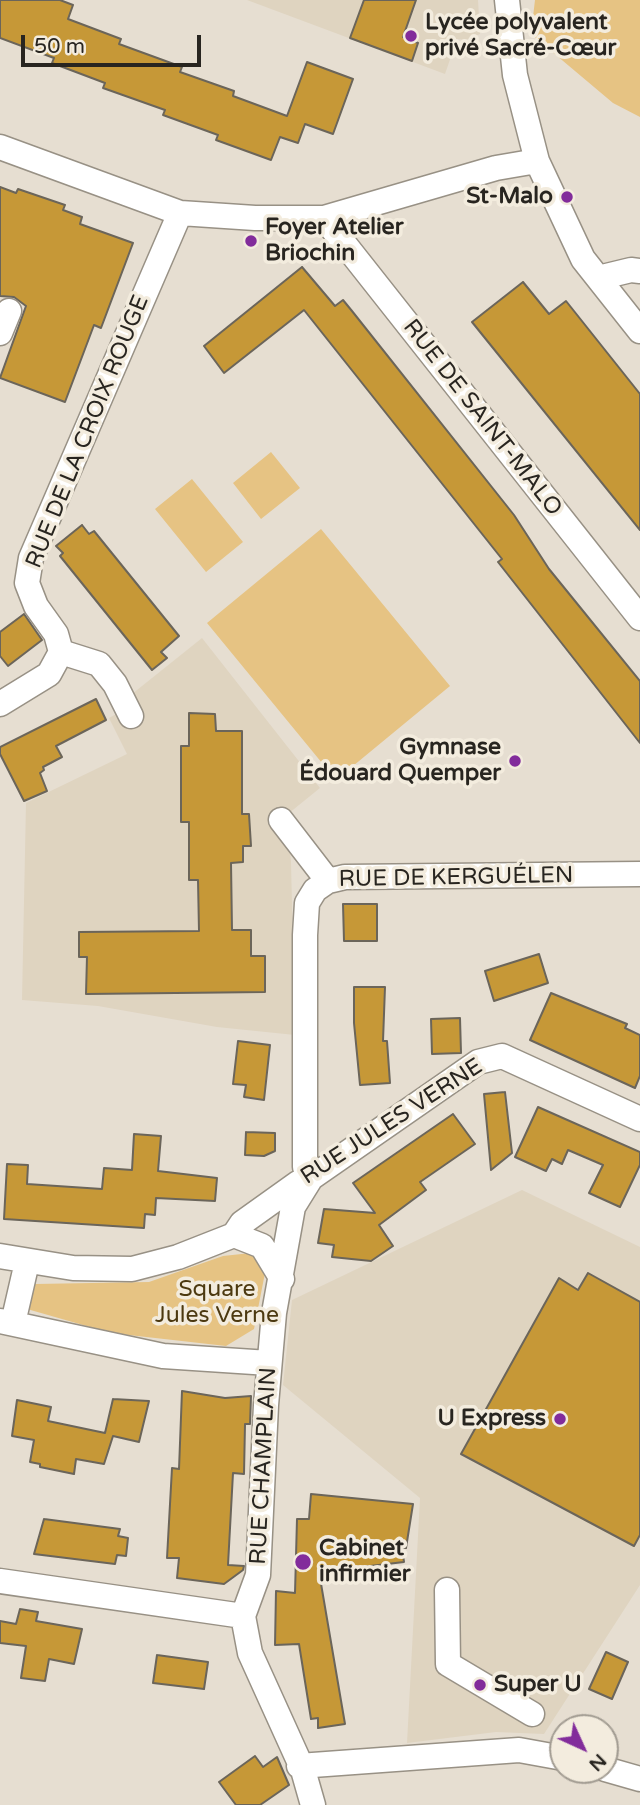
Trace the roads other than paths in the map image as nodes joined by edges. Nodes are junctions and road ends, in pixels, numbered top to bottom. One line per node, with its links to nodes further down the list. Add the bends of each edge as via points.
1 (507, 0): 3 (street, via 515,75)
2 (0, 147): 4 (street)
3 (537, 161): 5 (street, via 496,168); 7 (street, via 583,259)
4 (180, 213): 5 (street); 10 (street, RUE DE LA CROIX ROUGE, via 31,558 27,583)
5 (324, 218): 9 (street, RUE DE SAINT-MALO)
6 (640, 271): 7 (street)
7 (598, 278): 8 (street)
8 (640, 331)
9 (640, 618)
10 (61, 652): 11 (street, via 49,674); 12 (street, via 99,664)
11 (0, 704)
12 (131, 716)
13 (281, 820): 15 (street)
14 (640, 874): 15 (street, RUE DE KERGUÉLEN, via 345,877)
15 (328, 881): 17 (street, RUE DE KERGUÉLEN, via 307,903 305,1167)
16 (640, 1119): 17 (street, RUE JULES VERNE, via 502,1056 478,1062)
17 (311, 1178): 18 (street, RUE JULES VERNE, via 242,1223); 21 (street, RUE CHAMPLAIN, via 293,1207)
18 (234, 1236): 20 (street, RUE JULES VERNE, via 132,1269 73,1269); 21 (street, via 262,1246)
19 (0, 1256): 20 (street, RUE JULES VERNE)
20 (27, 1262): 22 (street)
21 (282, 1279): 23 (street, RUE CHAMPLAIN)
22 (6, 1322): 23 (street, via 163,1356)
23 (270, 1363): 26 (street, RUE CHAMPLAIN, via 258,1576)
24 (0, 1581): 26 (street)
25 (447, 1590): 27 (street, via 448,1664)
26 (243, 1616): 29 (street, via 250,1653)
27 (531, 1714)
28 (549, 1755): 29 (street, via 519,1750)
29 (299, 1766): 32 (street)
30 (619, 1773): 31 (street)
31 (640, 1779)
32 (313, 1805)

